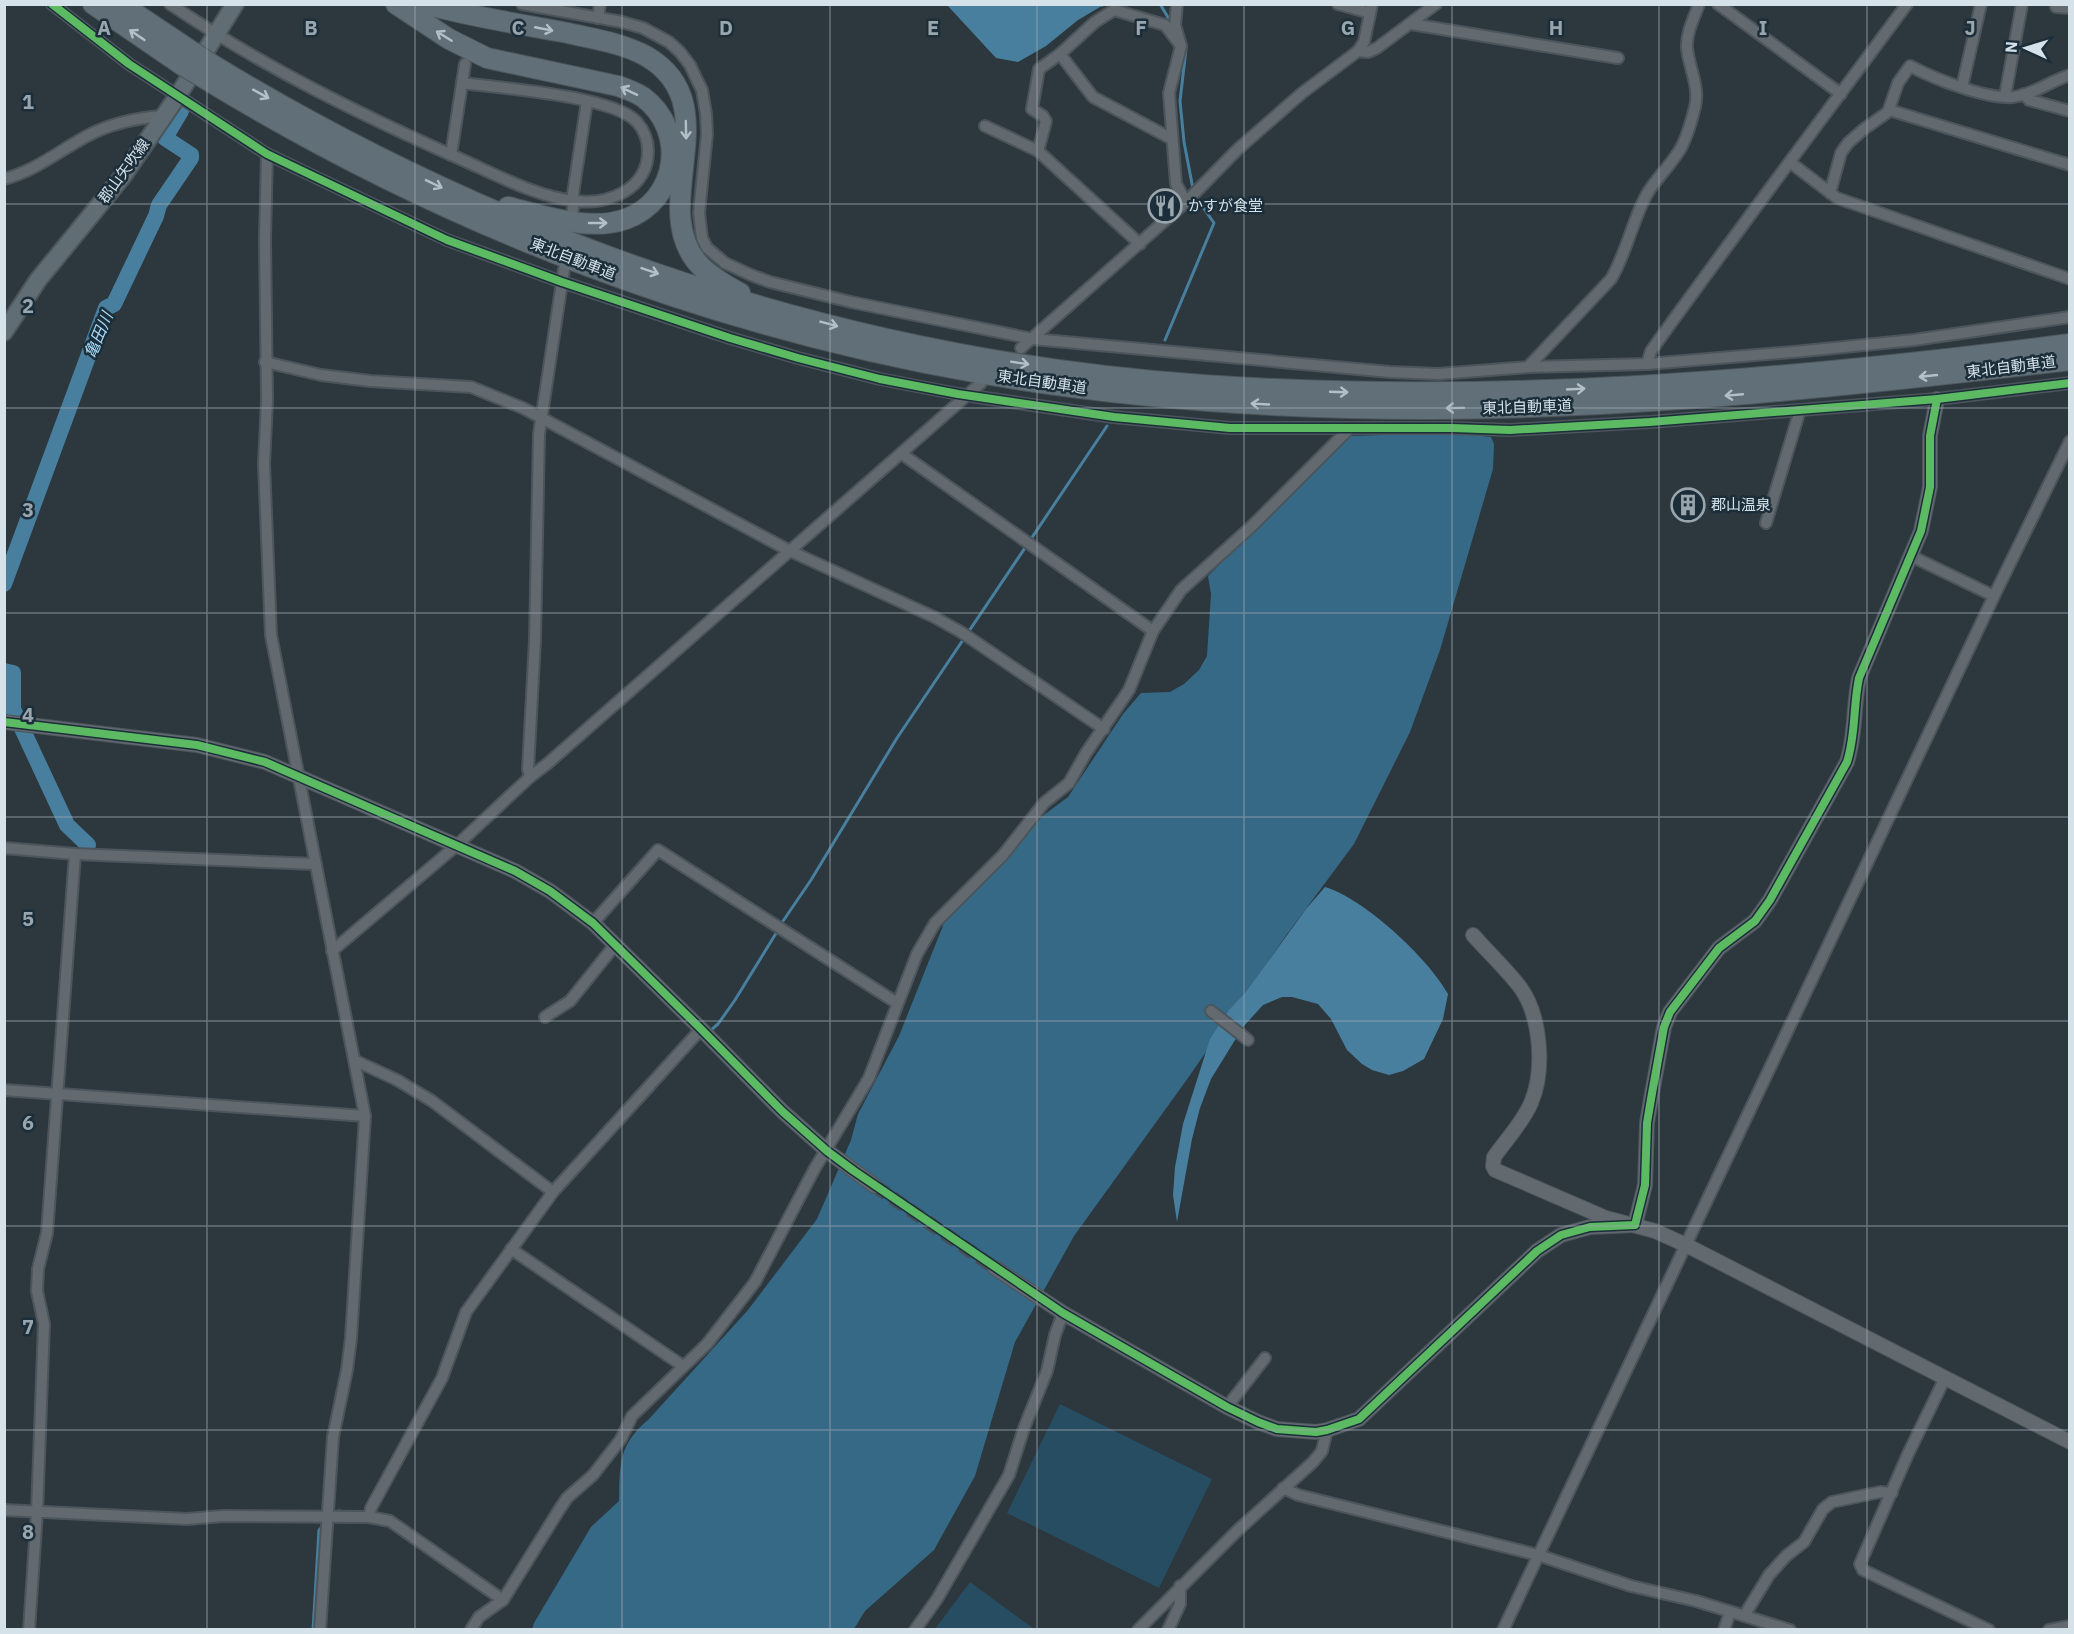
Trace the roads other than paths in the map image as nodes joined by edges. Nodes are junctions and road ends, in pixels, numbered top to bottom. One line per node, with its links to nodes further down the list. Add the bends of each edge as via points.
1 (52, 4): 38 (street)
2 (93, 4): 28 (highway, 東北自動車道, one-way to 2)
3 (120, 4): 28 (highway, 東北自動車道)
4 (170, 4): 21 (street)
5 (235, 4): 24 (main road, 郡山矢吹線)
6 (396, 4): 54 (highway, one-way to 6, via 580,222 624,219 650,204 668,182 673,148 670,134 655,108 633,91 487,58 448,39)
7 (425, 4): 62 (highway, one-way to 62, via 610,42 657,64 680,93 686,111 681,214 687,246 709,273)
8 (522, 4): 22 (street)
9 (600, 4): 22 (street)
10 (1177, 4): 25 (street, via 1175,25)
11 (1338, 4): 20 (street)
12 (1436, 4): 23 (street)
13 (1700, 4): 71 (street, via 1687,46 1697,89 1696,105 1679,152 1647,193 1611,279)
14 (1718, 4): 35 (street)
15 (1907, 4): 35 (street)
16 (1981, 4): 34 (street)
17 (2022, 4): 37 (street)
18 (2056, 7): 19 (street)
19 (2070, 8)
20 (1371, 9): 26 (street, via 1364,42)
21 (187, 10): 24 (street)
22 (598, 18): 65 (street, via 657,35 690,65 702,90 706,114 707,134 698,166 702,238 707,248 725,263 770,282 814,293)
23 (1411, 24): 26 (street, via 1377,48); 29 (street)
24 (216, 35): 38 (main road, 郡山矢吹線); 47 (street, via 324,96)
25 (1181, 46): 27 (street, via 1165,26 1114,10); 44 (street, via 1169,93)
26 (1358, 51): 56 (street, via 1238,149)
27 (1060, 54): 44 (street, via 1093,97); 45 (street, via 1039,69 1032,109 1046,121)
28 (187, 58): 31 (highway, 東北自動車道, bridge)
29 (1618, 58)
30 (465, 64): 33 (street)
31 (208, 71): 54 (highway, 東北自動車道, one-way to 54, via 255,91 352,145); 68 (highway, 東北自動車道, one-way to 31, via 1833,387 1677,400 1501,408 1282,405 1062,386 947,367 829,341 638,284 502,232 388,179 306,138)
32 (2070, 75): 36 (street)
33 (462, 83): 39 (street); 47 (street)
34 (1962, 87): 37 (street); 40 (street, via 1934,79 1910,66 1898,83)
35 (1841, 94): 50 (street)
36 (2024, 94): 37 (street); 41 (street, via 2030,100)
37 (2005, 96)
38 (177, 97): 42 (main road, 郡山矢吹線); 46 (street)
39 (587, 101): 48 (street, via 619,110 638,123 648,145); 55 (street)
40 (1888, 110): 51 (street); 53 (street, via 1848,143 1838,161)
41 (2070, 111)
42 (163, 116): 52 (street, via 114,124 20,175); 64 (main road, 郡山矢吹線, via 123,176 38,280)
43 (985, 126): 45 (street)
44 (1172, 139): 56 (street, via 1176,184)
45 (1038, 151): 58 (street)
46 (267, 154): 61 (street, via 447,240); 69 (street)
47 (451, 155): 55 (street)
48 (648, 160): 49 (street); 55 (street, via 639,179 624,192 592,202)
49 (666, 162)
50 (1791, 163): 53 (street); 70 (street, via 1651,351)
51 (2070, 165)
52 (4, 179)
53 (1830, 193): 60 (street)
54 (459, 196): 62 (highway, 東北自動車道, one-way to 62, via 599,254)
55 (574, 201): 57 (street)
56 (1186, 202): 58 (street)
57 (572, 215)
58 (1140, 244): 65 (street)
59 (564, 269): 61 (street)
60 (2070, 279)
61 (562, 282): 74 (street, via 798,358); 78 (street)
62 (772, 309): 66 (highway, 東北自動車道, one-way to 66, via 918,345 1066,370 1201,385 1350,392 1503,392 1677,384)
63 (2070, 316): 70 (street, via 1914,340)
64 (4, 332)
65 (1033, 339): 67 (street); 71 (street, via 1390,372)
66 (2070, 344)
67 (1021, 348)
68 (2070, 360)
69 (265, 362): 78 (street, via 370,381 471,387); 90 (street, via 264,464 271,635)
70 (1647, 364): 71 (street)
71 (1520, 372)
72 (981, 383): 74 (street)
73 (2070, 383): 75 (street)
74 (967, 396): 79 (street, via 1114,417 1230,428); 82 (street)
75 (1937, 399): 76 (street); 85 (street, via 1930,436 1928,502)
76 (1800, 410): 80 (street); 83 (street)
77 (1511, 417): 80 (street)
78 (541, 418): 84 (street); 91 (street)
79 (1349, 429): 80 (street); 87 (street, via 1181,590)
80 (1510, 430)
81 (2070, 441): 86 (street)
82 (902, 454): 84 (street); 87 (street)
83 (1766, 523)
84 (790, 551): 89 (street, via 943,622); 91 (street)
85 (1911, 556): 86 (street); 112 (street, via 1859,678 1853,746 1847,762 1770,900 1755,921 1719,948 1670,1012 1647,1123 1645,1185)
86 (1994, 596): 113 (street)
87 (1153, 631): 89 (street, via 1129,690)
88 (4, 722): 90 (street, via 196,745 265,762)
89 (1104, 729): 100 (street, via 1069,783 1044,803 1003,855 935,923)
90 (298, 776): 92 (street); 95 (street)
91 (530, 777): 92 (street)
92 (456, 846): 96 (street, via 533,881); 99 (street)
93 (4, 848): 94 (street)
94 (75, 854): 95 (street); 107 (street)
95 (315, 864): 99 (street)
96 (593, 924): 98 (street); 100 (street, via 658,850)
97 (1473, 935): 112 (street, via 1520,988 1530,1006 1539,1041 1539,1071 1533,1098 1492,1166 1606,1218)
98 (615, 945): 102 (street, via 570,1001); 103 (street)
99 (332, 951): 105 (street)
100 (897, 1003): 109 (street, via 869,1078)
101 (1211, 1011): 104 (street)
102 (545, 1017)
103 (701, 1029): 109 (street, via 782,1112); 111 (street)
104 (1248, 1040)
105 (356, 1061): 108 (street); 111 (street, via 432,1101)
106 (4, 1090): 107 (street)
107 (58, 1093): 108 (street); 126 (street, via 46,1233 38,1269 37,1291 44,1324)
108 (365, 1116): 127 (street, via 351,1338 333,1437)
109 (827, 1151): 110 (street); 118 (street, via 754,1282 707,1344)
110 (875, 1186)
111 (553, 1192): 114 (street)
112 (1635, 1225): 113 (street); 121 (street, via 1590,1227 1561,1235 1537,1251 1359,1419)
113 (1686, 1245): 119 (street); 129 (street)
114 (511, 1249): 118 (street); 128 (street, via 466,1312 442,1378)
115 (995, 1268): 116 (street)
116 (1063, 1313): 120 (street); 138 (street, via 1042,1387 1009,1475 937,1599)
117 (1265, 1358): 120 (street)
118 (683, 1366): 131 (street, via 632,1416 621,1439 593,1475 567,1498)
119 (1945, 1378): 122 (street); 124 (street)
120 (1227, 1407): 121 (street, via 1277,1429)
121 (1327, 1430): 123 (street, via 1319,1455)
122 (2070, 1442)
123 (1283, 1488): 129 (street); 130 (street)
124 (1892, 1493): 133 (street, via 1832,1502 1822,1509 1804,1542 1769,1575); 144 (street, via 1861,1567)
125 (4, 1510): 126 (street)
126 (37, 1512): 127 (street, via 187,1519); 135 (street)
127 (327, 1515): 128 (street); 136 (street)
128 (369, 1517): 131 (street, via 390,1521)
129 (1538, 1555): 132 (street, via 1631,1586); 141 (street)
130 (1180, 1586): 139 (street); 140 (street, via 1180,1604)
131 (503, 1600): 137 (street, via 479,1617)
132 (1730, 1612): 133 (street); 142 (street)
133 (1744, 1616): 143 (street)
134 (2070, 1626): 145 (street)
135 (29, 1629)
136 (320, 1629)
137 (471, 1629)
138 (915, 1629)
139 (1138, 1629)
140 (1168, 1629)
141 (1503, 1629)
142 (1724, 1629)
143 (1790, 1629)
144 (1989, 1629)
145 (2049, 1629)

